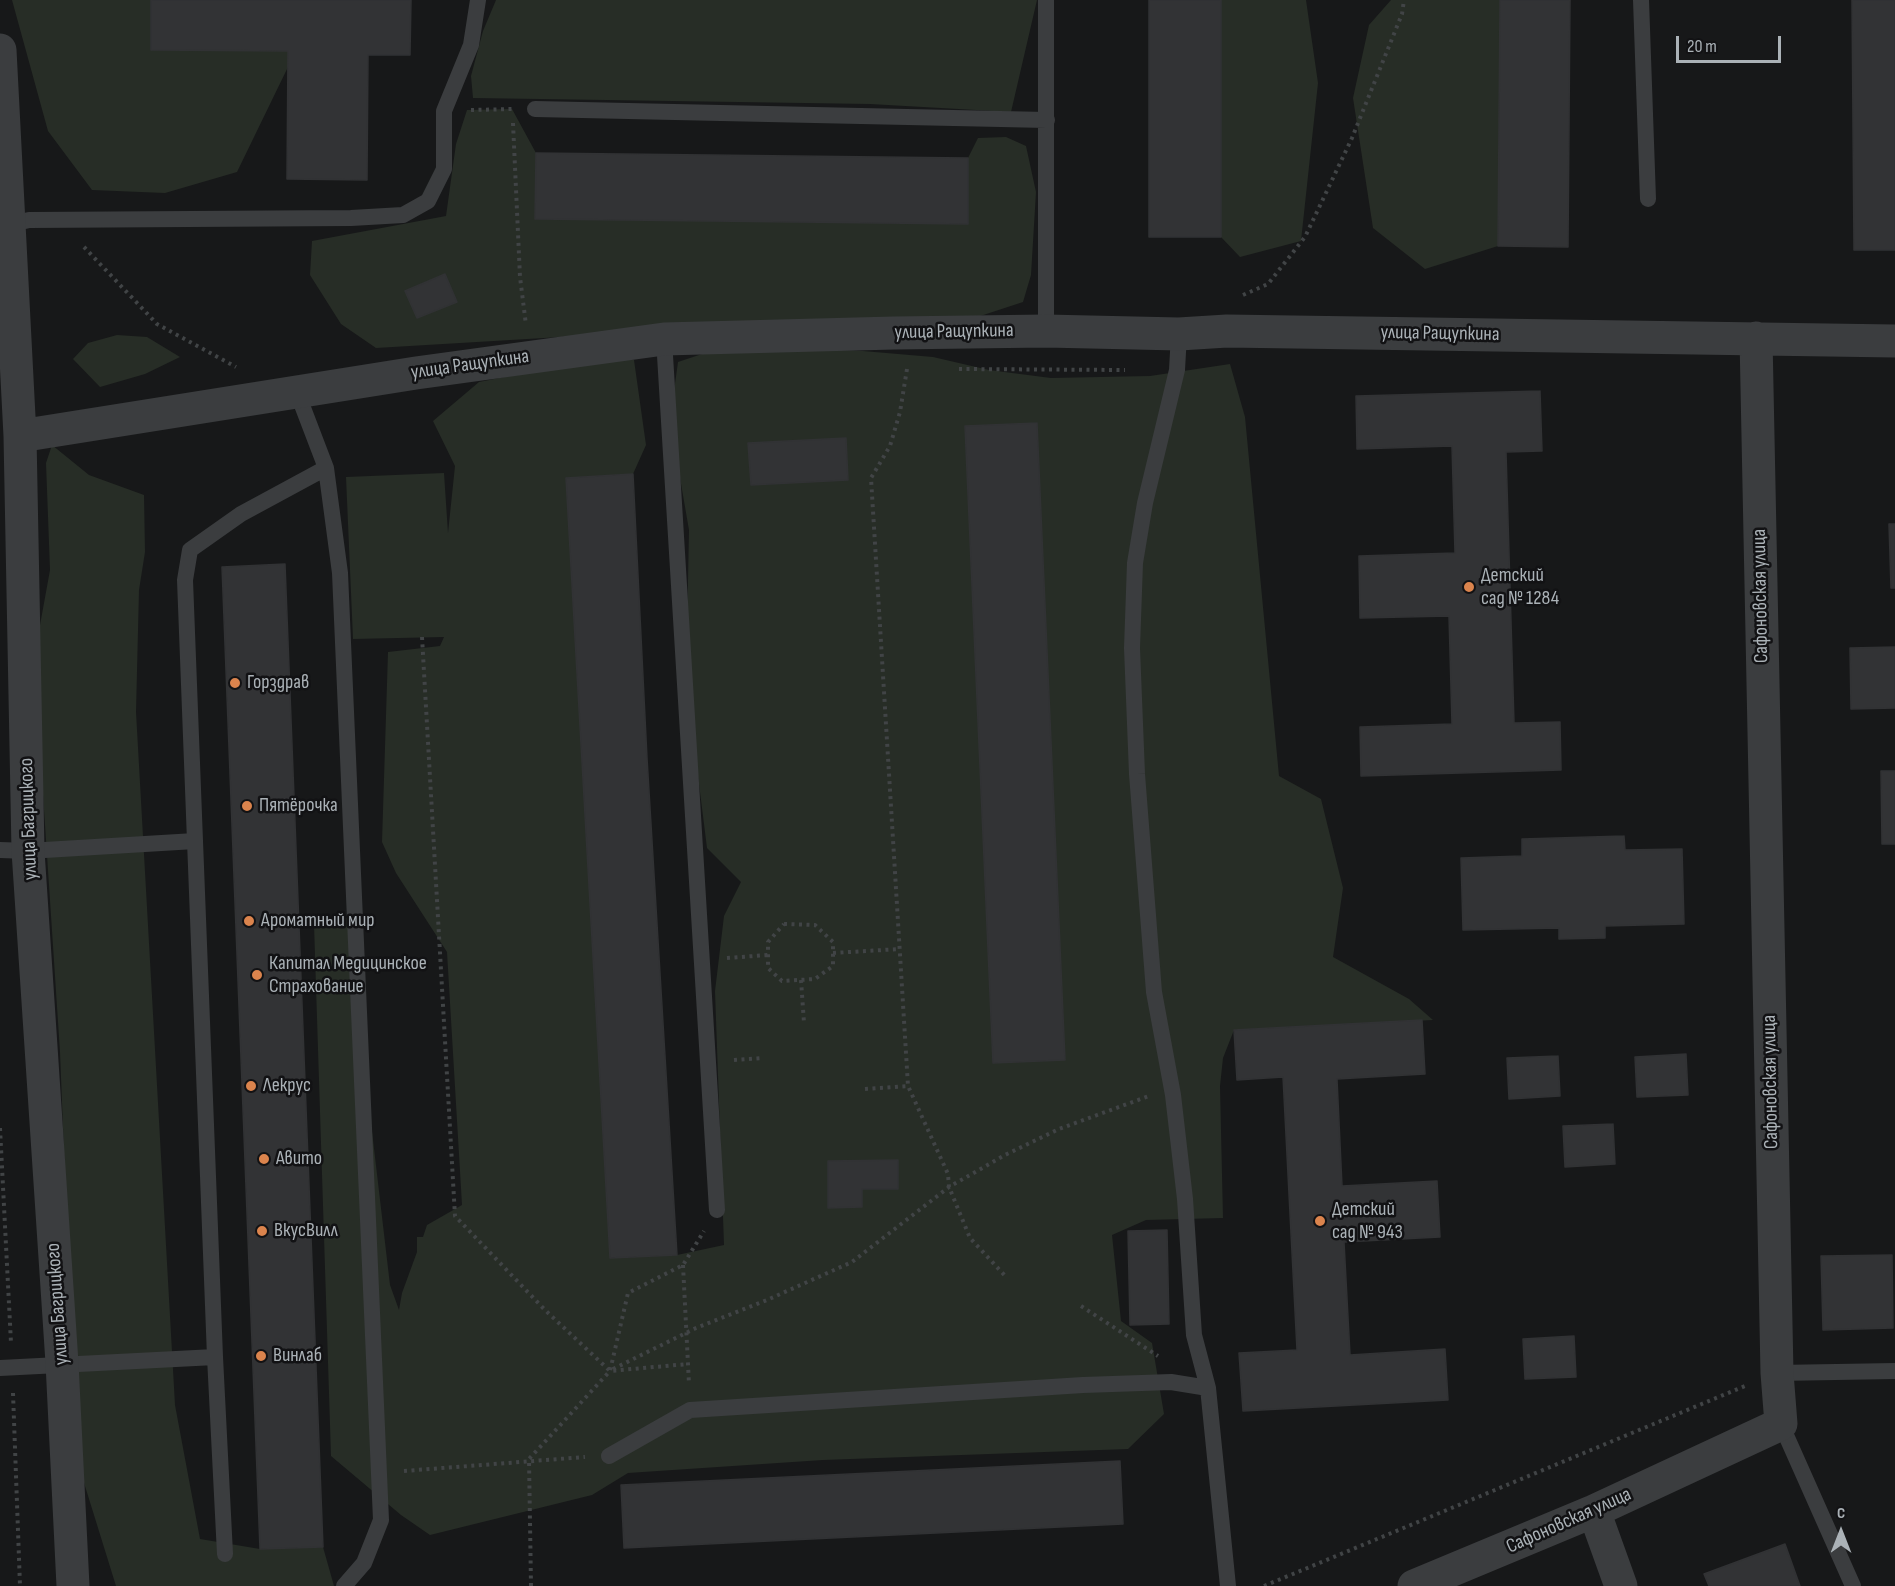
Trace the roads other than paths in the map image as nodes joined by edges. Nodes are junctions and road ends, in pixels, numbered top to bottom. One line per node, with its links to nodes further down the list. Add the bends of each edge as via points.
1 (478, 0): 8 (lane, via 471,45 444,111 444,169 428,201 403,215 351,219 29,220)
2 (1046, 0): 6 (lane)
3 (1641, 0): 7 (lane)
4 (0, 50): 8 (street, улица Багрицкого)
5 (535, 109): 6 (lane)
6 (1047, 120): 9 (lane)
7 (1648, 199)
8 (4, 226): 15 (street, улица Багрицкого)
9 (1046, 331): 10 (street, улица Ращупкина); 12 (street, улица Ращупкина)
10 (1179, 334): 11 (street, улица Ращупкина, via 1227,331); 25 (lane, via 1177,370 1135,563 1132,648 1137,774 1154,992 1172,1087 1185,1199 1194,1335)
11 (1756, 338): 13 (street, улица Ращупкина); 24 (street, Сафоновская улица)
12 (664, 339): 14 (street, улица Ращупкина); 19 (lane)
13 (1895, 341)
14 (297, 392): 15 (street, улица Ращупкина); 16 (lane)
15 (20, 436): 18 (street, улица Багрицкого)
16 (326, 468): 17 (lane, via 241,514 190,550 185,580); 32 (lane, via 340,573 381,1520 364,1563)
17 (195, 841): 18 (lane); 20 (lane)
18 (14, 850): 21 (street, улица Багрицкого)
19 (717, 1210)
20 (215, 1357): 21 (lane); 29 (lane)
21 (62, 1363): 22 (lane); 31 (street, улица Багрицкого)
22 (0, 1368)
23 (1895, 1371): 24 (lane)
24 (1777, 1373): 26 (street, Сафоновская улица)
25 (1208, 1388): 27 (lane, via 1170,1382 1083,1385 690,1410); 33 (lane)
26 (1781, 1424): 28 (street, Сафоновская улица); 35 (lane)
27 (609, 1456)
28 (1594, 1512): 30 (street, Сафоновская улица); 34 (street)
29 (225, 1554)
30 (1431, 1583)
31 (73, 1586)
32 (344, 1586)
33 (1228, 1586)
34 (1620, 1586)
35 (1852, 1586)

